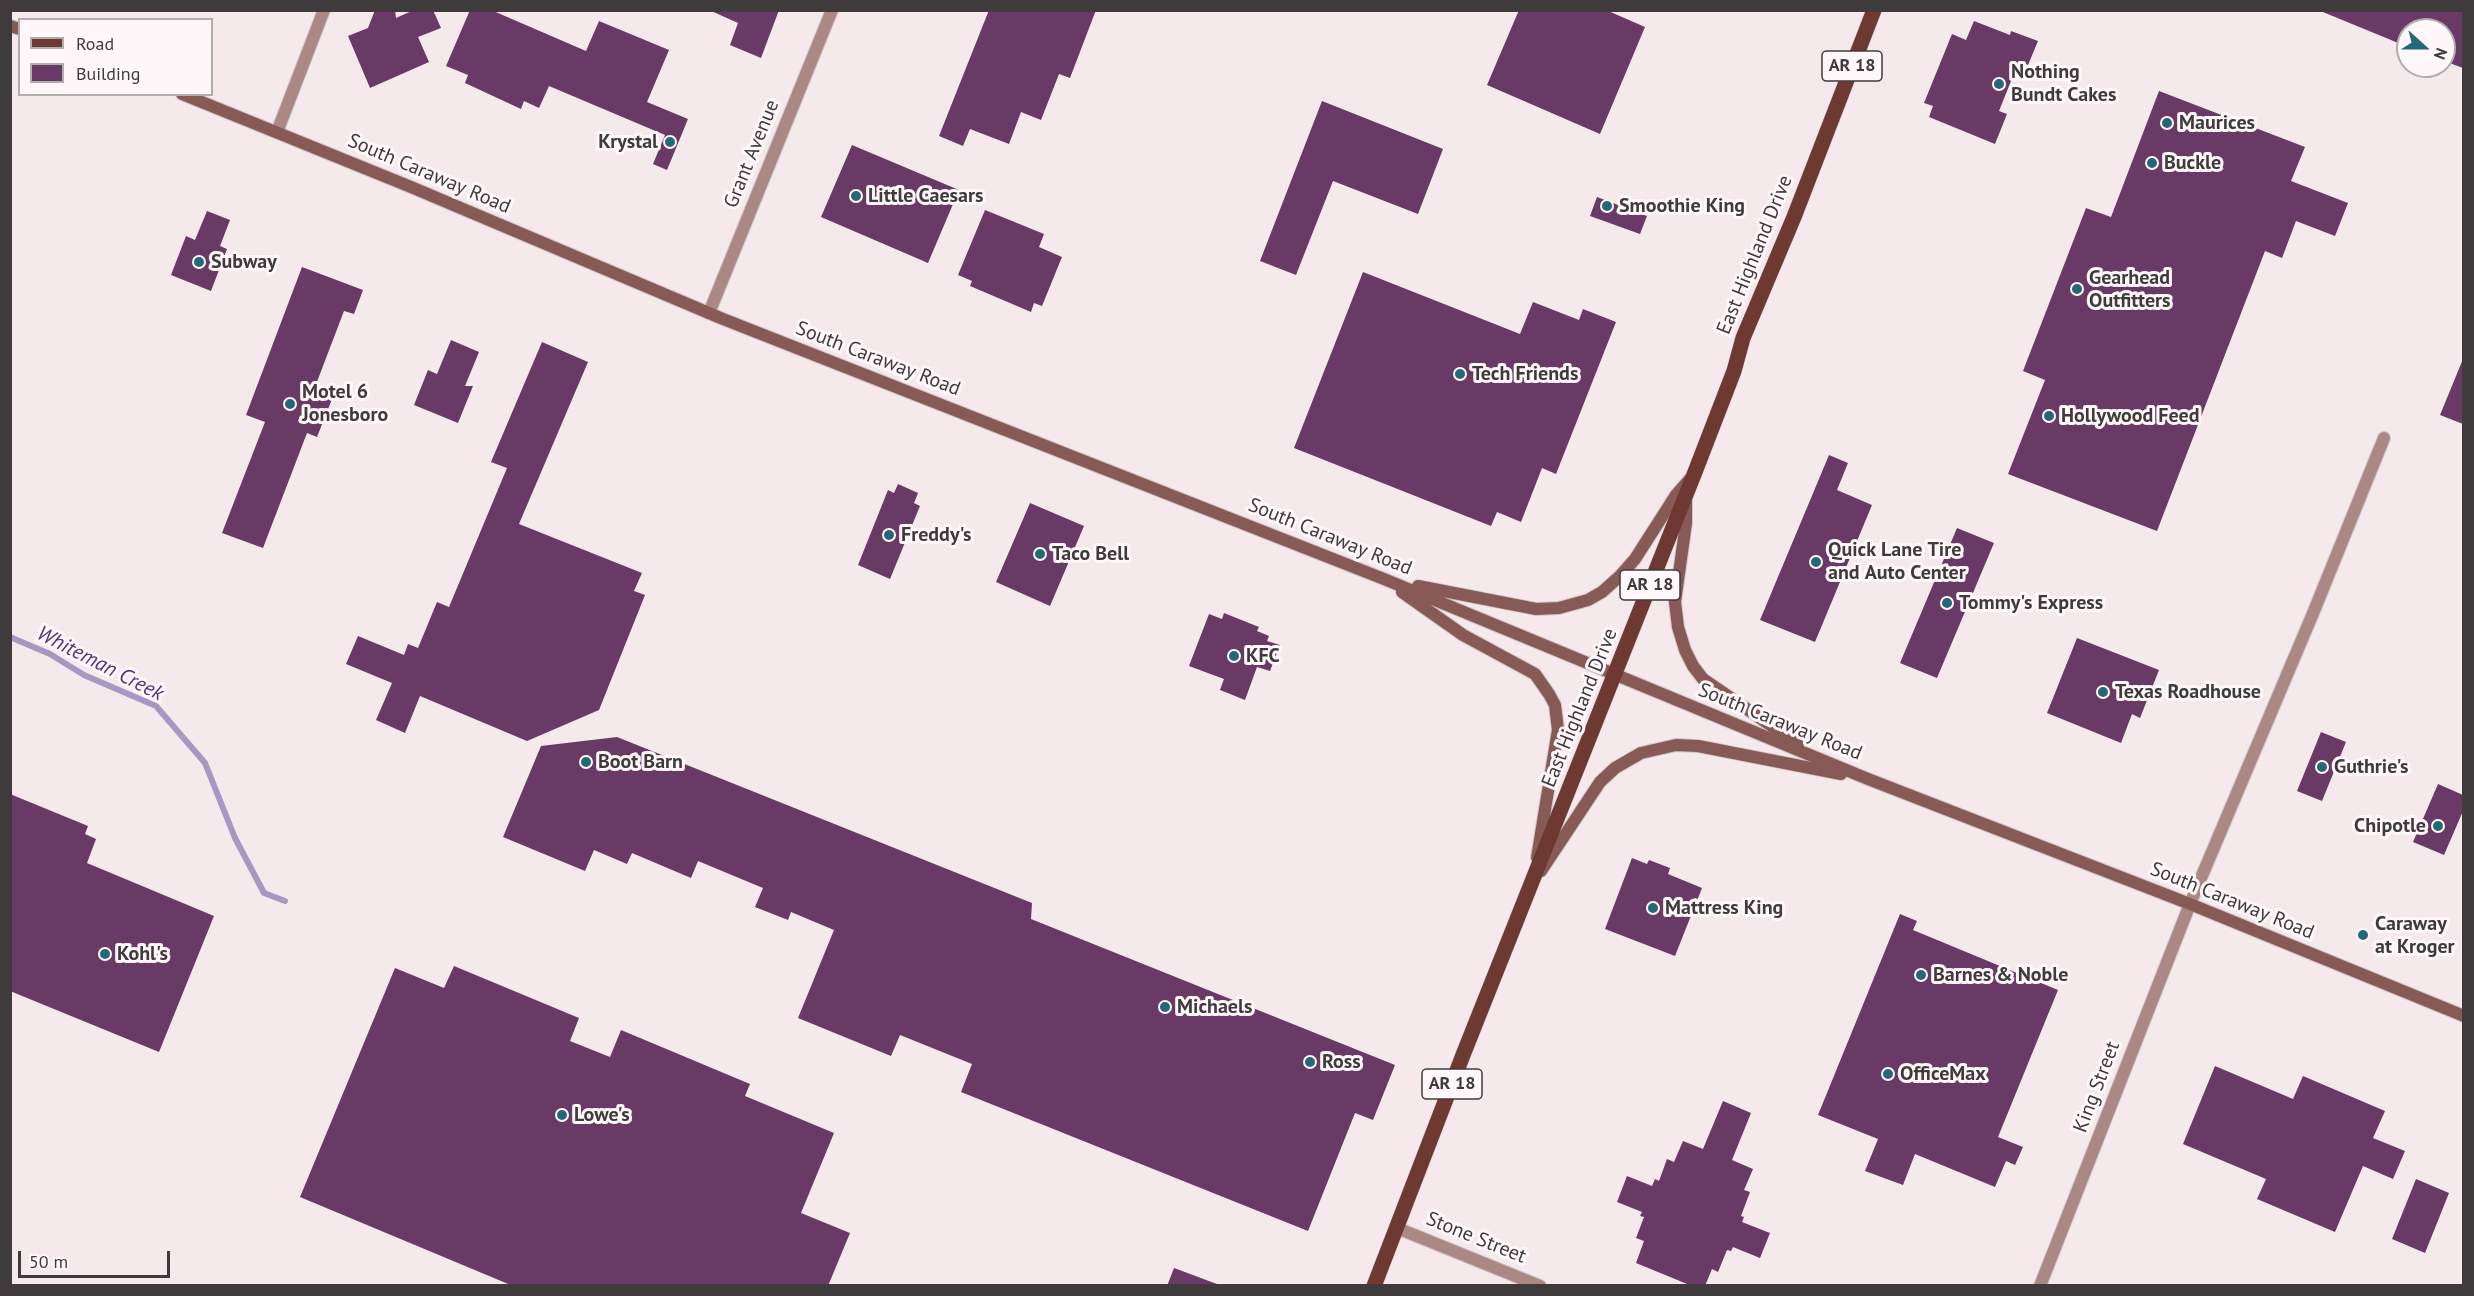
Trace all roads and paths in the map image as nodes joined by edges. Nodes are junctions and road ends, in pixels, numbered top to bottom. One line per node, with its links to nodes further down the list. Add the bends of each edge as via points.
1 (324, 10): 5 (street)
2 (832, 10): 6 (street, Grant Avenue)
3 (1874, 10): 8 (main road, East Highland Drive / AR 18, via 1743,338)
4 (187, 96): 5 (main road, South Caraway Road)
5 (277, 132): 6 (main road, South Caraway Road)
6 (709, 313): 10 (main road, South Caraway Road)
7 (2384, 438): 14 (street, King Street)
8 (1695, 472): 9 (main road, East Highland Drive / AR 18); 10 (main road, via 1635,560 1602,592 1574,605 1520,607)
9 (1686, 496): 11 (main road, East Highland Drive / AR 18); 12 (main road, via 1675,602 1678,627 1693,666 1703,679 1800,746)
10 (1384, 579): 11 (main road, South Caraway Road); 13 (main road, via 1463,635 1535,674 1555,705 1555,749)
11 (1615, 675): 12 (main road, South Caraway Road); 13 (main road, East Highland Drive / AR 18)
12 (1868, 779): 13 (main road, via 1698,746 1676,745 1641,753 1600,782); 14 (main road, South Caraway Road)
13 (1533, 883): 16 (main road, East Highland Drive / AR 18)
14 (2190, 904): 15 (main road, South Caraway Road); 19 (street, King Street)
15 (2463, 1016)
16 (1397, 1228): 17 (main road, East Highland Drive / AR 18); 18 (street, Stone Street)
17 (1374, 1286)
18 (1540, 1286)
19 (2040, 1286)

